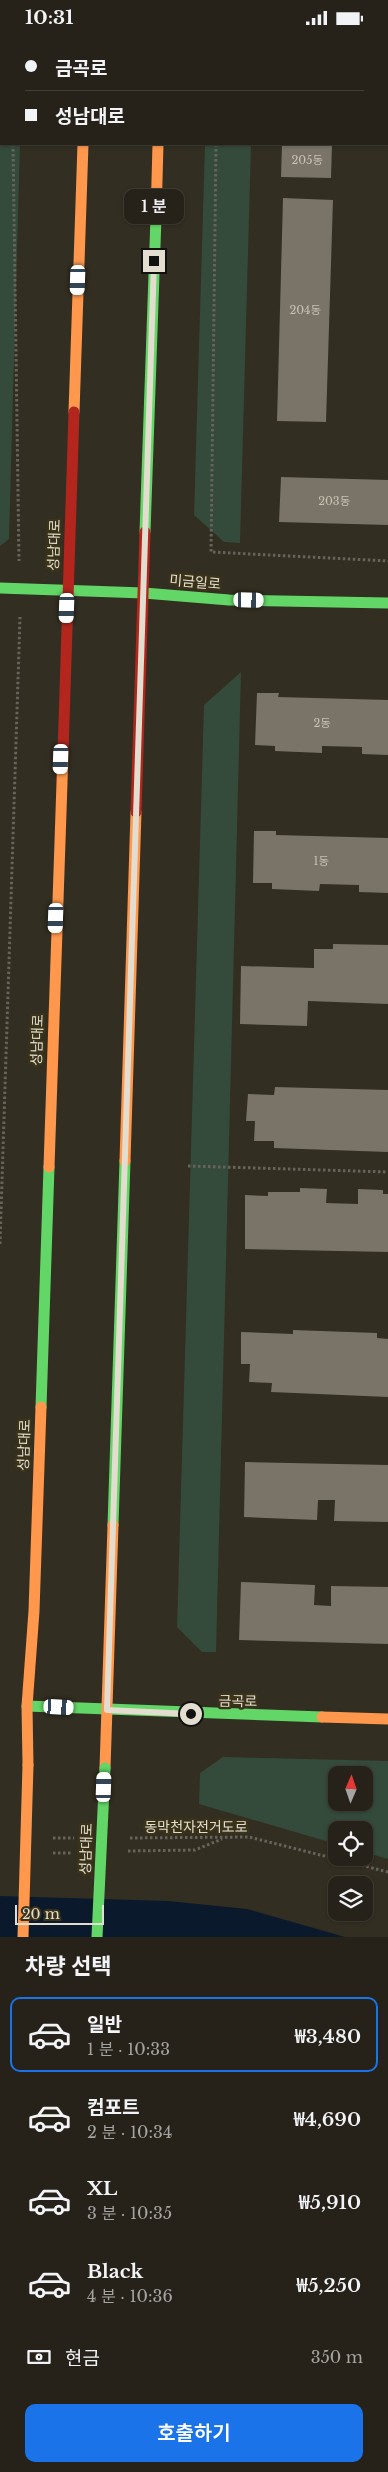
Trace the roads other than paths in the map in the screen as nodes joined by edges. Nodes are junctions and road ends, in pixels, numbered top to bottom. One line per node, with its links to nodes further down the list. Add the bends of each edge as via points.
1 (83, 145): 4 (main road, 성남대로)
2 (158, 145): 5 (main road, 성남대로)
3 (0, 588): 4 (main road, 미금일로)
4 (68, 589): 5 (main road, 미금일로); 7 (main road, 성남대로, via 34,1601)
5 (144, 593): 6 (main road, 미금일로, via 229,599); 8 (main road, 성남대로)
6 (388, 603)
7 (27, 1706): 8 (main road, 금곡로); 10 (main road, 성남대로, bridge)
8 (107, 1710): 9 (main road, 금곡로); 11 (main road, 성남대로, bridge)
9 (388, 1719)
10 (24, 1937)
11 (97, 1937)

